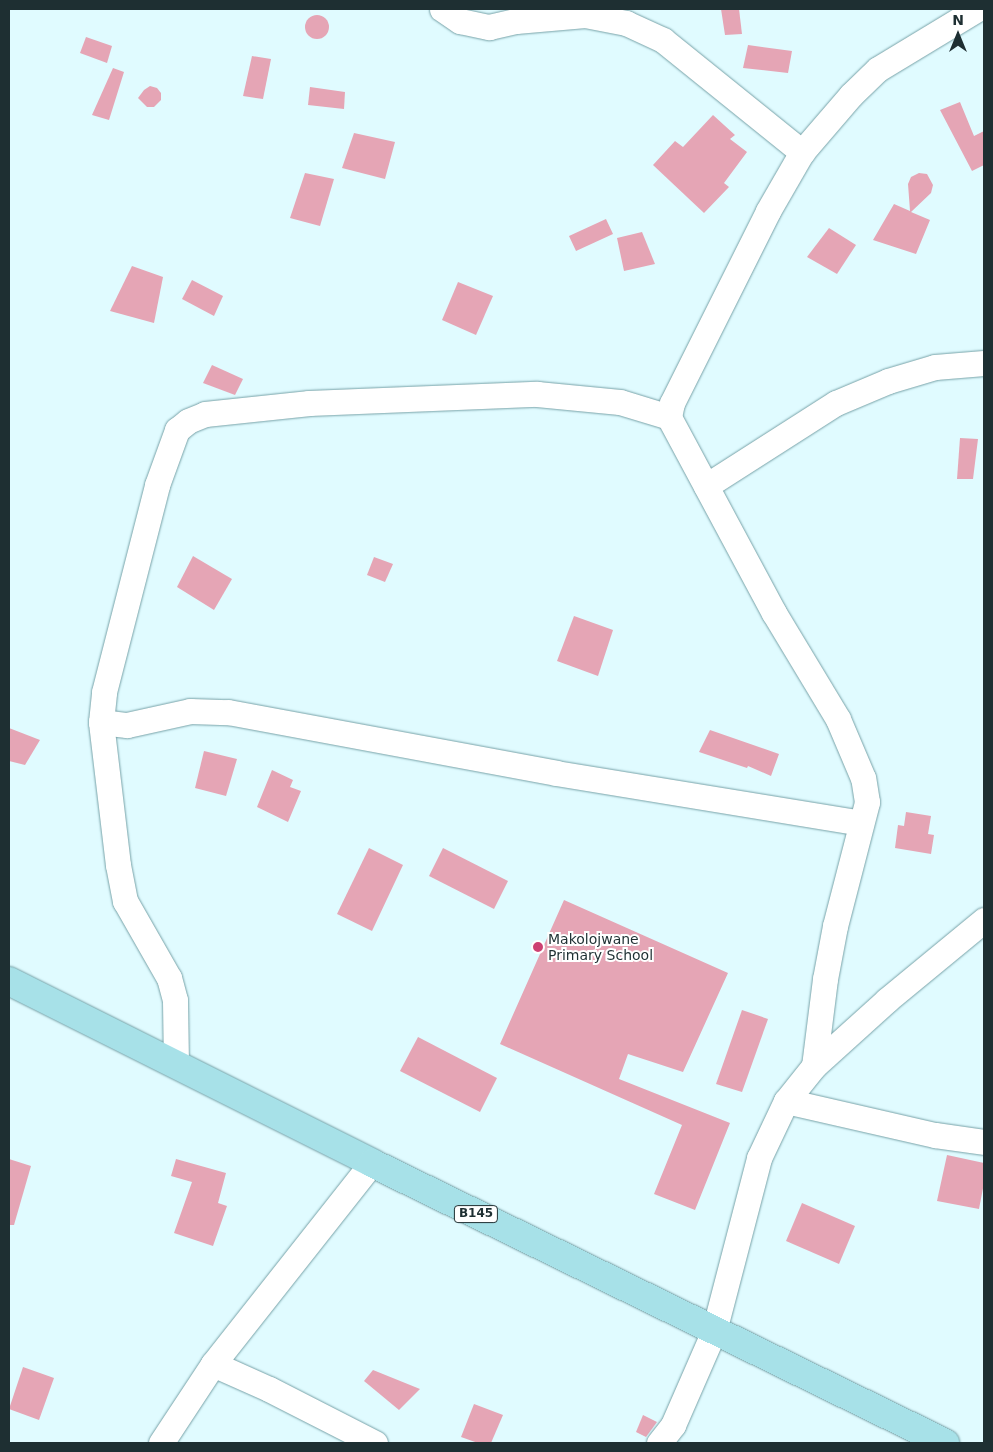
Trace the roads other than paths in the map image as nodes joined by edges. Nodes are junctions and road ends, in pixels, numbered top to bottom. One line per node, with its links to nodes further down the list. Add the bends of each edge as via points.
1 (442, 9): 3 (street, via 460,21 488,27 526,19 585,15 626,23 663,40)
2 (976, 9): 3 (street, via 878,69 851,94)
3 (802, 152): 5 (street, via 763,220 672,403)
4 (984, 363): 6 (street, via 935,367 888,381 836,403)
5 (669, 417): 6 (street); 7 (street, via 620,402 537,394 309,403 205,414 188,421 177,430 157,485 104,692)
6 (706, 486): 8 (street, via 774,613 838,719 863,778 867,802)
7 (101, 722): 8 (street, via 127,725 190,711 228,712 556,773); 11 (street, via 125,901 169,978 175,1000)
8 (861, 824): 12 (street, via 835,926)
9 (984, 920): 12 (street, via 887,1000)
10 (9, 982): 11 (main road, B145)
11 (176, 1065): 15 (main road, B145)
12 (814, 1066): 13 (street)
13 (786, 1101): 14 (street, via 935,1135); 16 (street, via 759,1158)
14 (984, 1142)
15 (372, 1163): 16 (main road, B145); 17 (street)
16 (714, 1331): 18 (main road, B145); 21 (street, via 674,1425)
17 (213, 1364): 19 (street); 20 (street)
18 (940, 1442)
19 (161, 1443)
20 (375, 1443)
21 (659, 1443)

